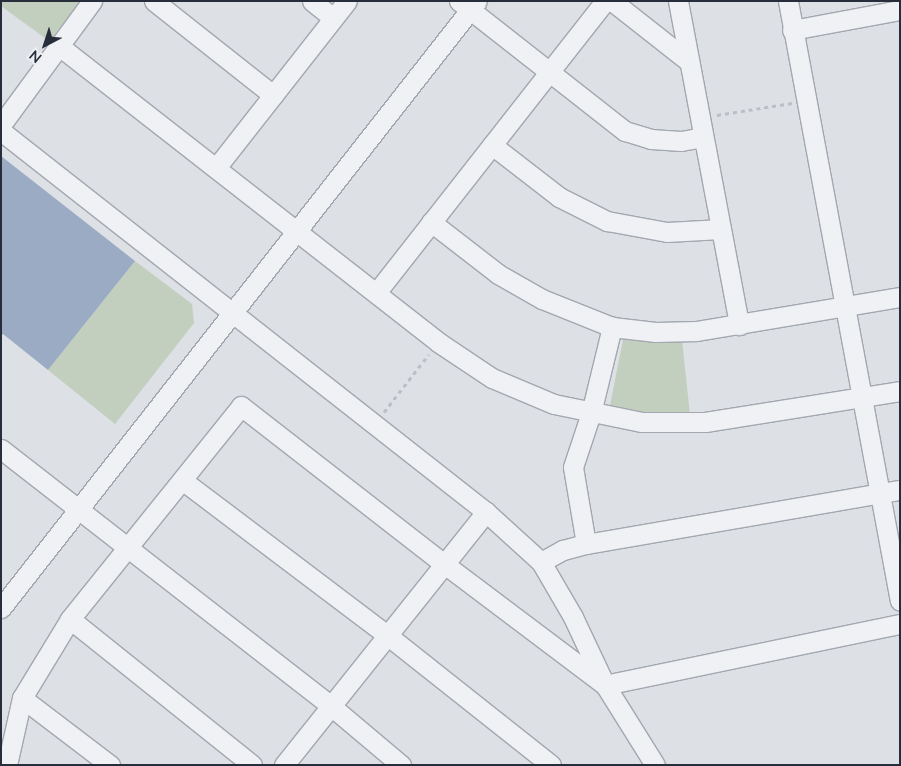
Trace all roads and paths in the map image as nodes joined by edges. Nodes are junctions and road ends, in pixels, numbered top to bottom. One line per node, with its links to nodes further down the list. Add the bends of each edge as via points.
1 (92, 1): 13 (street)
2 (154, 1): 16 (street)
3 (312, 1): 11 (street)
4 (347, 1): 11 (street)
5 (605, 1): 15 (street)
6 (612, 1): 14 (street)
7 (678, 1): 14 (street)
8 (788, 1): 12 (street)
9 (468, 4): 15 (street); 26 (street)
10 (900, 10): 12 (street)
11 (333, 18): 16 (street)
12 (792, 30): 17 (street)
13 (58, 45): 19 (street); 23 (street)
14 (687, 60): 18 (street)
15 (550, 71): 21 (street, via 625,131 651,139 681,142); 22 (street)
16 (273, 94): 23 (street)
17 (806, 101): 18 (path); 29 (street)
18 (699, 118): 21 (street)
19 (1, 125)
20 (1, 131): 30 (street)
21 (703, 137): 25 (street)
22 (492, 145): 24 (street); 25 (street, via 559,197 607,221 667,232)
23 (216, 168): 26 (street)
24 (432, 222): 27 (street); 32 (street, via 498,274 542,300)
25 (721, 229): 31 (street)
26 (296, 231): 27 (street); 30 (street)
27 (376, 293): 33 (street)
28 (900, 297): 29 (street)
29 (844, 308): 31 (street); 35 (street)
30 (233, 314): 37 (street); 42 (street)
31 (739, 325): 32 (street, via 666,332)
32 (612, 327): 36 (street)
33 (438, 342): 36 (street, via 492,378 554,404); 37 (path)
34 (900, 391): 35 (street)
35 (862, 398): 36 (street, via 705,422 642,422); 41 (street)
36 (591, 413): 44 (street, via 573,467)
37 (375, 425): 43 (street)
38 (1, 449): 42 (street)
39 (182, 480): 45 (street); 47 (street, via 242,406); 52 (street)
40 (900, 490): 41 (street)
41 (879, 493): 44 (street); 48 (street)
42 (76, 509): 45 (street); 49 (street)
43 (486, 512): 46 (street); 47 (street)
44 (586, 544): 46 (street, via 563,550)
45 (127, 548): 50 (street); 55 (street)
46 (542, 562): 53 (street, via 573,617)
47 (443, 563): 52 (street); 53 (street)
48 (900, 601)
49 (1, 608)
50 (70, 619): 54 (street); 58 (street)
51 (900, 624): 53 (street)
52 (387, 635): 55 (street); 61 (street)
53 (604, 685): 62 (street)
54 (22, 698): 56 (street); 57 (street)
55 (331, 706): 59 (street); 60 (street)
56 (7, 765)
57 (110, 765)
58 (252, 765)
59 (284, 765)
60 (401, 765)
61 (552, 765)
62 (655, 765)

